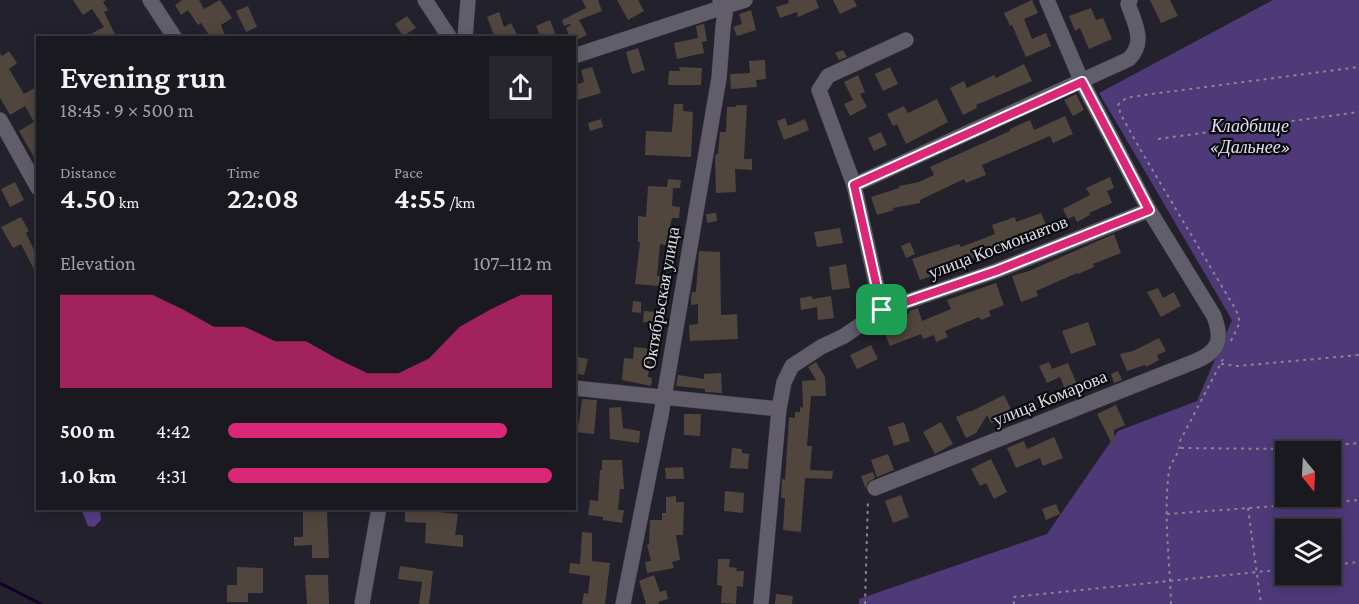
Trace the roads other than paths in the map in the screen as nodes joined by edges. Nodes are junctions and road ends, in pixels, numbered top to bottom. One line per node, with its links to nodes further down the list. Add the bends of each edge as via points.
1 (150, 0): 8 (street)
2 (425, 0): 9 (street)
3 (468, 0): 10 (street)
4 (745, 0): 7 (street)
5 (1047, 0): 13 (street)
6 (1130, 0): 13 (street, via 1137,52)
7 (723, 4): 12 (street); 20 (street, Октябрьская улица, via 720,78)
8 (174, 36)
9 (449, 36)
10 (465, 36)
11 (906, 40): 16 (street, via 828,76 819,90)
12 (576, 55)
13 (1082, 82): 16 (street); 17 (street)
14 (0, 120): 15 (street)
15 (36, 184)
16 (854, 185): 18 (street)
17 (1149, 210): 18 (street, улица Космонавтов, via 996,271); 22 (street, улица Комарова, via 1214,316 1220,336 1209,356)
18 (882, 310): 21 (street, улица Космонавтов, via 792,366 784,382)
19 (576, 388): 20 (street)
20 (663, 399): 21 (street); 25 (street, Октябрьская улица)
21 (779, 409): 26 (street, улица Космонавтов)
22 (875, 488)
23 (376, 513): 24 (street)
24 (362, 604)
25 (623, 604)
26 (761, 604)

